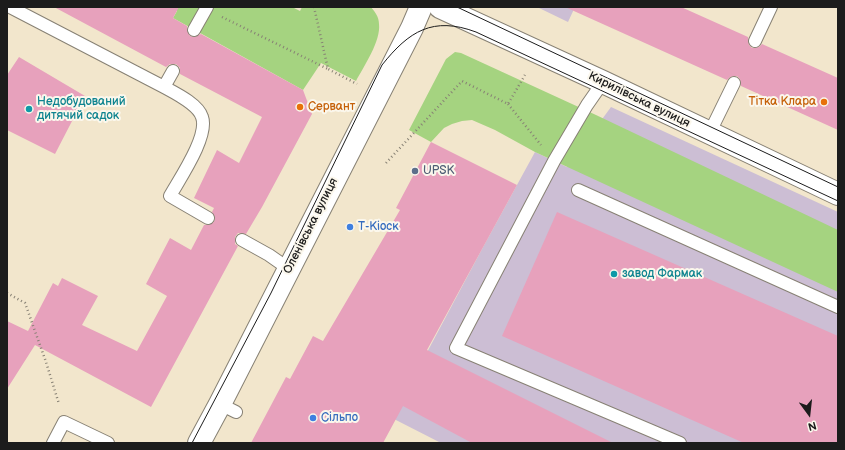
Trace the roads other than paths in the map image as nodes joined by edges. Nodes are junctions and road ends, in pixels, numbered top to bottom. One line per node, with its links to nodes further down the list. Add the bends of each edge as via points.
1 (10, 7): 11 (lane)
2 (420, 7): 17 (street, Оленівська вулиця, via 412,28)
3 (440, 7): 9 (street, Кирилівська вулиця)
4 (771, 7): 7 (lane)
5 (207, 8): 6 (lane)
6 (194, 30)
7 (755, 40)
8 (173, 71): 11 (lane)
9 (603, 82): 12 (street, Кирилівська вулиця); 22 (lane, via 554,161 456,348)
10 (734, 83): 12 (lane)
11 (164, 87): 15 (lane, via 193,105 202,117 203,130 199,144 170,196)
12 (709, 134): 14 (street, Кирилівська вулиця)
13 (578, 190): 18 (lane)
14 (838, 194)
15 (208, 218)
16 (242, 240): 17 (lane)
17 (289, 269): 21 (street, Оленівська вулиця, via 228,408)
18 (838, 307)
19 (53, 443): 20 (lane, via 64,422)
20 (108, 443)
21 (199, 443)
22 (680, 443)

